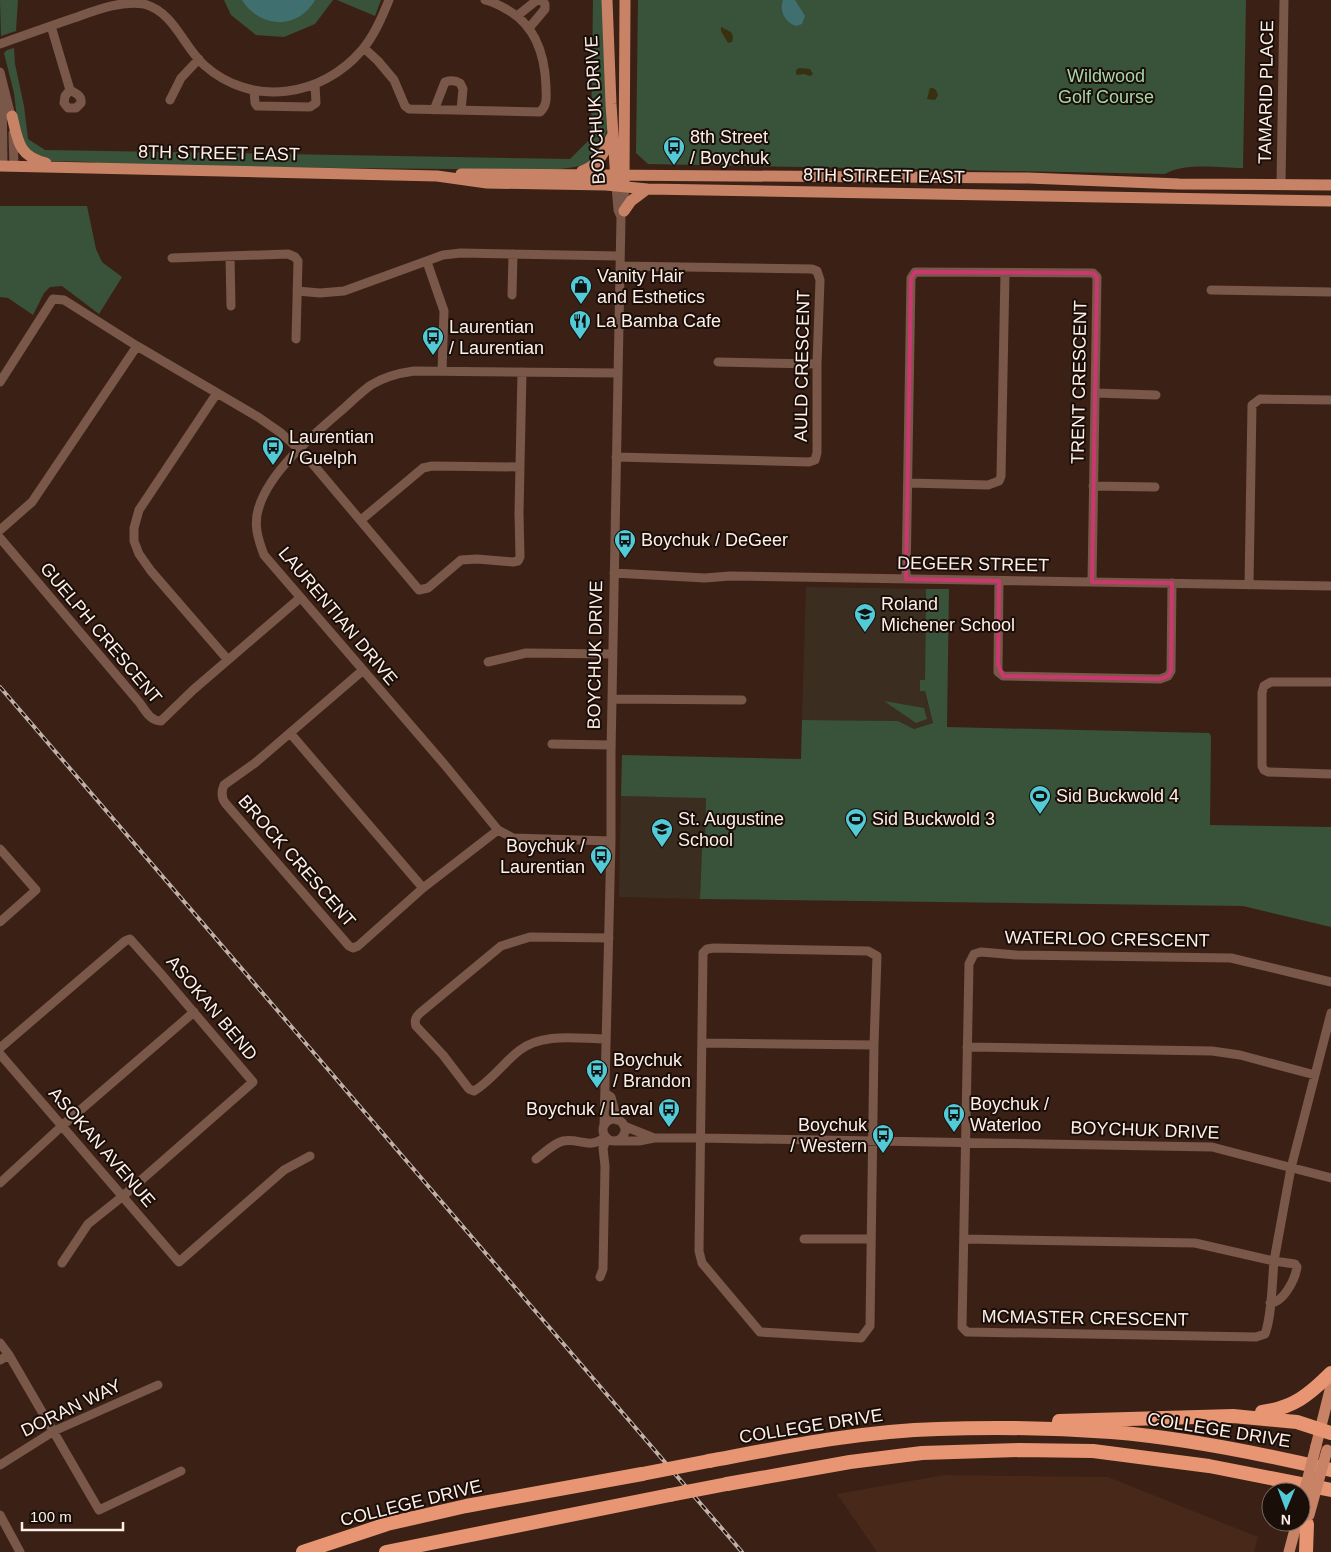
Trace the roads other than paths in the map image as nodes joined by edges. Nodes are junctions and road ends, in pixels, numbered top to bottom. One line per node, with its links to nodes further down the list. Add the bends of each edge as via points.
1 (389, 0): 14 (street)
2 (485, 0): 10 (street)
3 (537, 0): 10 (street)
4 (541, 0): 12 (street, via 545,9)
5 (607, 0): 24 (main road, BOYCHUK DRIVE)
6 (625, 0): 25 (main road, BOYCHUK DRIVE)
7 (1284, 0): 32 (street, TAMARID PLACE)
8 (138, 2): 9 (street); 11 (street, via 105,7)
9 (159, 5): 15 (street)
10 (517, 16): 12 (street)
11 (51, 26): 13 (street); 18 (street)
12 (528, 28): 22 (street, via 542,55 546,84 544,108 535,113)
13 (0, 44)
14 (364, 48): 17 (street, via 334,76); 21 (street, via 394,80 405,106)
15 (199, 59): 19 (street, via 226,79); 20 (street, via 181,78)
16 (1, 75): 23 (street); 26 (street)
17 (314, 85): 19 (street, via 283,92); 19 (street, via 316,103 310,108 257,106)
18 (70, 90)
19 (254, 90)
20 (170, 100)
21 (434, 110): 22 (street); 22 (street, via 445,82 449,80 460,83)
22 (461, 110)
23 (12, 116): 26 (street); 27 (main road, via 18,143 28,156 44,163)
24 (612, 136): 28 (main road, via 592,168); 31 (main road, BOYCHUK DRIVE)
25 (624, 153): 29 (main road); 31 (main road, BOYCHUK DRIVE)
26 (6, 166): 27 (main road, 8TH STREET EAST)
27 (78, 168): 30 (main road, 8TH STREET EAST)
28 (575, 174): 30 (main road, 8TH STREET EAST); 31 (main road, 8TH STREET EAST)
29 (644, 175): 31 (main road, 8TH STREET EAST); 32 (main road, 8TH STREET EAST, via 1028,178)
30 (437, 176): 31 (main road, 8TH STREET EAST, via 487,184)
31 (620, 180): 34 (main road, 8TH STREET EAST); 36 (street, BOYCHUK DRIVE, via 618,210)
32 (1281, 185): 33 (main road, 8TH STREET EAST)
33 (1331, 185)
34 (647, 189): 35 (main road, 8TH STREET EAST); 36 (main road, via 631,201)
35 (1331, 201)
36 (622, 214): 39 (street, BOYCHUK DRIVE)
37 (512, 254): 39 (street); 41 (street, via 461,253); 47 (street)
38 (230, 256): 40 (street); 45 (street, via 288,254 295,257 298,261); 48 (street)
39 (620, 256): 42 (street, BOYCHUK DRIVE)
40 (172, 258)
41 (427, 262): 45 (street, via 344,291); 53 (street, via 444,311)
42 (620, 266): 52 (street, AULD CRESCENT, via 817,271 820,280); 55 (street, BOYCHUK DRIVE)
43 (1005, 273): 58 (street, TRENT CRESCENT, via 1093,273 1097,277); 64 (street, via 1000,481 988,484); 64 (street, TRENT CRESCENT, via 925,270 915,272 911,278)
44 (1211, 290): 46 (street)
45 (297, 291): 49 (street)
46 (1331, 292)
47 (512, 296)
48 (231, 306)
49 (296, 339)
50 (137, 346): 56 (street, via 64,300 54,299); 57 (street); 68 (street, via 32,502)
51 (718, 362): 52 (street)
52 (817, 364): 62 (street, AULD CRESCENT, via 817,456 813,461)
53 (442, 371): 54 (street, LAURENTIAN DRIVE); 61 (street, LAURENTIAN DRIVE, via 395,374 371,385)
54 (522, 372): 55 (street, LAURENTIAN DRIVE); 63 (street)
55 (618, 373): 62 (street, BOYCHUK DRIVE)
56 (0, 382)
57 (218, 393): 61 (street, via 280,432); 79 (street, via 139,510 134,541 151,571)
58 (1095, 393): 59 (street); 65 (street, TRENT CRESCENT)
59 (1156, 395)
60 (1331, 400): 75 (street, via 1260,400 1252,405)
61 (298, 449): 67 (street); 77 (street, LAURENTIAN DRIVE, via 267,488 258,508 256,535 264,555)
62 (616, 457): 70 (street, BOYCHUK DRIVE)
63 (520, 467): 67 (street, via 423,468); 67 (street, via 518,561 461,560 428,588 419,590)
64 (908, 483): 71 (street, TRENT CRESCENT)
65 (1094, 486): 66 (street); 73 (street, TRENT CRESCENT)
66 (1154, 487)
67 (361, 520)
68 (0, 530)
69 (0, 538): 79 (street, GUELPH CRESCENT, via 152,719 161,721)
70 (614, 573): 71 (street, DEGEER STREET, via 705,578); 78 (street, BOYCHUK DRIVE)
71 (906, 579): 72 (street, DEGEER STREET)
72 (999, 581): 73 (street, DEGEER STREET); 74 (street, via 998,672 1003,676 1160,679 1171,671)
73 (1092, 582): 74 (street, DEGEER STREET)
74 (1172, 583): 75 (street, DEGEER STREET)
75 (1249, 584): 76 (street, DEGEER STREET)
76 (1331, 586)
77 (300, 598): 79 (street, GUELPH CRESCENT); 81 (street, LAURENTIAN DRIVE)
78 (613, 654): 80 (street, via 526,653); 83 (street, BOYCHUK DRIVE)
79 (228, 660)
80 (488, 662)
81 (362, 671): 85 (street, BROCK CRESCENT); 89 (street, LAURENTIAN DRIVE)
82 (1331, 682): 88 (street, via 1271,682 1264,686 1262,766 1268,772)
83 (613, 699): 84 (street); 87 (street, BOYCHUK DRIVE)
84 (742, 700)
85 (290, 733): 92 (street); 92 (street, BROCK CRESCENT, via 224,785 222,795 226,804 284,872 353,948)
86 (552, 744): 87 (street)
87 (611, 745): 90 (street, BOYCHUK DRIVE)
88 (1331, 774)
89 (498, 830): 90 (street, via 513,838); 92 (street, BROCK CRESCENT)
90 (611, 841): 94 (street, BOYCHUK DRIVE)
91 (0, 849): 93 (street, via 36,890)
92 (423, 888)
93 (0, 922)
94 (609, 938): 98 (street, BOYCHUK DRIVE); 98 (street, via 530,937 501,946 420,1013 414,1022 474,1091 521,1049 534,1042)
95 (1331, 982): 101 (street, WATERLOO CRESCENT, via 1231,958 981,952 974,954 969,964)
96 (194, 1012): 102 (street, ASOKAN BEND, via 130,939); 107 (street); 118 (street, ASOKAN BEND, via 253,1082)
97 (1331, 1012): 104 (street)
98 (606, 1039): 105 (street, BOYCHUK DRIVE)
99 (702, 1043): 100 (street); 100 (street, via 704,953 714,948 873,953 877,956); 110 (street)
100 (874, 1045): 111 (street)
101 (967, 1047): 104 (street, via 1212,1051); 112 (street, WATERLOO CRESCENT)
102 (0, 1048)
103 (0, 1054): 107 (street, ASOKAN AVENUE)
104 (1314, 1074): 115 (street)
105 (605, 1093): 106 (street, BOYCHUK DRIVE, via 611,1097); 108 (street, BOYCHUK DRIVE)
106 (620, 1123): 108 (street, via 608,1121); 108 (street, via 623,1136); 109 (street, BOYCHUK DRIVE)
107 (63, 1125): 117 (street); 118 (street, ASOKAN AVENUE)
108 (608, 1136): 109 (street, BOYCHUK DRIVE, via 639,1141); 114 (street, via 593,1144 563,1141); 124 (street, via 603,1148 603,1269)
109 (654, 1138): 110 (street, BOYCHUK DRIVE)
110 (700, 1138): 111 (street, BOYCHUK DRIVE); 120 (street, via 699,1251 702,1263 760,1332 861,1338 870,1326)
111 (872, 1142): 112 (street, BOYCHUK DRIVE); 120 (street)
112 (966, 1144): 115 (street, BOYCHUK DRIVE, via 1212,1147); 121 (street, MCMASTER CRESCENT)
113 (310, 1156): 118 (street, ASOKAN AVENUE, via 284,1170 179,1262)
114 (536, 1159)
115 (1291, 1168): 116 (street, BOYCHUK DRIVE); 122 (street, MCMASTER CRESCENT)
116 (1331, 1178)
117 (0, 1183)
118 (123, 1196): 123 (street, via 88,1224)
119 (804, 1239): 120 (street)
120 (871, 1239)
121 (964, 1239): 122 (street, via 1195,1243); 125 (street, MCMASTER CRESCENT, via 962,1326 967,1332 1256,1337 1265,1334)
122 (1274, 1261): 125 (street, MCMASTER CRESCENT); 125 (street, via 1289,1262 1298,1267 1281,1299)
123 (62, 1263)
124 (600, 1277)
125 (1270, 1303)
126 (0, 1343): 127 (street)
127 (10, 1355): 128 (street); 134 (street)
128 (0, 1360)
129 (1331, 1373): 132 (highway, via 1305,1398 1280,1410)
130 (158, 1385): 134 (street, DORAN WAY)
131 (1331, 1386): 135 (main road)
132 (1233, 1416): 133 (highway, via 1008,1423); 135 (highway, via 1289,1421)
133 (936, 1429): 138 (highway, COLLEGE DRIVE, via 1113,1432 1240,1451); 150 (highway, COLLEGE DRIVE, bridge, via 867,1434 466,1506 387,1524)
134 (54, 1431): 137 (street, DORAN WAY); 139 (street, via 99,1510)
135 (1328, 1433): 136 (main road)
136 (1321, 1448): 141 (main road, bridge); 142 (main road, bridge)
137 (0, 1465)
138 (1331, 1470)
139 (180, 1471)
140 (1258, 1474): 143 (highway); 144 (highway); 151 (highway, bridge, via 1093,1451 922,1453 727,1484)
141 (1309, 1482)
142 (1311, 1490)
143 (1331, 1490)
144 (1331, 1496)
145 (0, 1515): 149 (street)
146 (1298, 1532): 152 (main road)
147 (1302, 1532): 153 (main road)
148 (1305, 1532): 154 (highway)
149 (20, 1552)
150 (303, 1552)
151 (386, 1552)
152 (1289, 1552)
153 (1300, 1552)
154 (1306, 1552)

